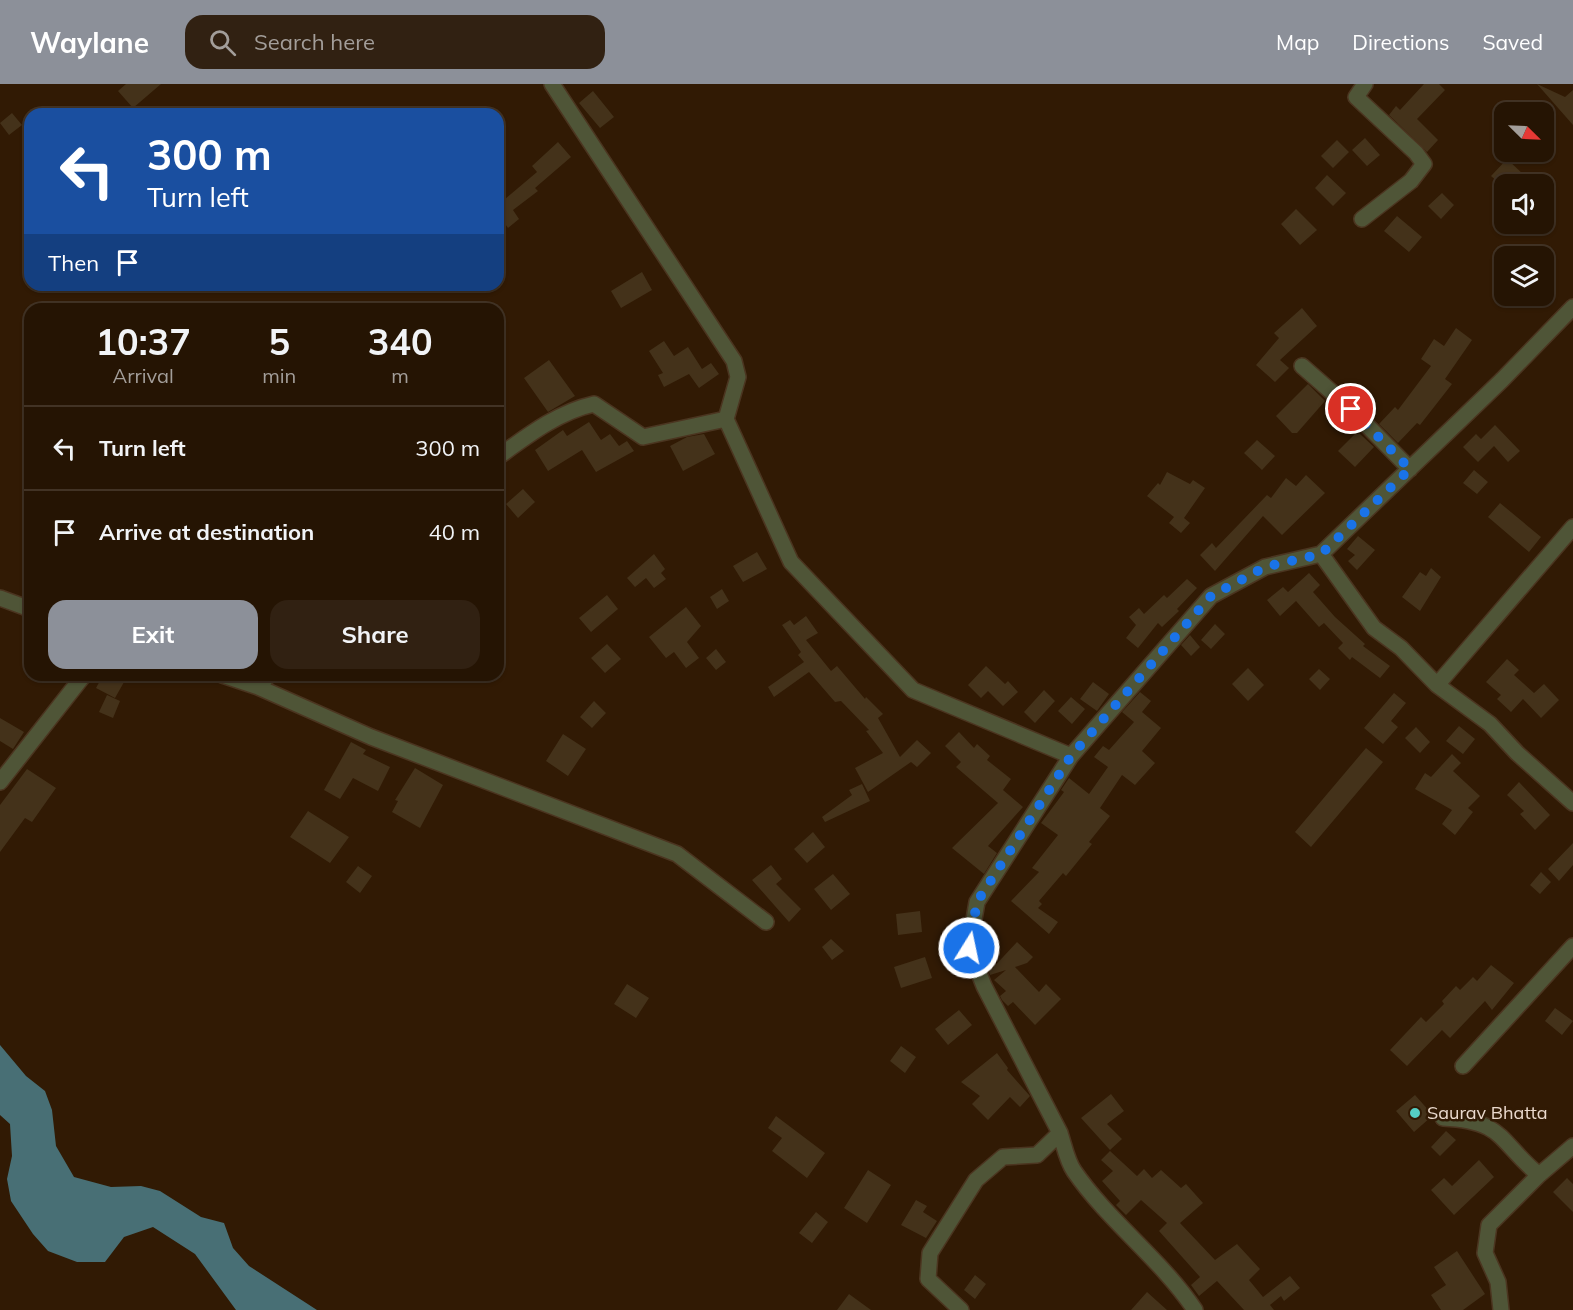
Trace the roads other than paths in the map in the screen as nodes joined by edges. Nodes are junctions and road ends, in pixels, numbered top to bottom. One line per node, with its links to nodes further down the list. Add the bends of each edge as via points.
1 (552, 84): 6 (street, via 734,361 738,377)
2 (1365, 84): 3 (street, via 1356,97 1424,164 1412,181)
3 (1362, 219)
4 (1573, 307): 8 (street)
5 (1302, 366): 8 (street)
6 (726, 419): 7 (street, via 643,437 594,404 535,431); 18 (street, via 791,562 913,690)
7 (504, 453)
8 (1410, 469): 10 (street)
9 (1573, 527): 16 (street)
10 (1321, 554): 16 (street, via 1374,628 1401,648); 18 (street, via 1265,567 1211,596)
11 (0, 598): 12 (street)
12 (24, 607)
13 (79, 681): 19 (street)
14 (240, 681): 17 (street)
15 (264, 681): 17 (street)
16 (1437, 685): 20 (street, via 1490,724 1516,753)
17 (258, 687): 21 (street, via 371,737 677,854)
18 (1071, 756): 25 (street, via 977,902 969,948 984,986)
19 (0, 782)
20 (1573, 803)
21 (766, 922)
22 (1573, 946): 23 (street)
23 (1463, 1066)
24 (1443, 1119): 27 (street, via 1469,1119 1489,1127)
25 (1060, 1133): 28 (street, via 1037,1155 1003,1157 976,1180 930,1253 928,1279); 29 (street, via 1073,1170 1179,1286)
26 (1573, 1146): 27 (street)
27 (1539, 1175): 30 (street, via 1489,1225 1485,1253 1498,1282)
28 (960, 1310)
29 (1195, 1310)
30 (1501, 1310)

